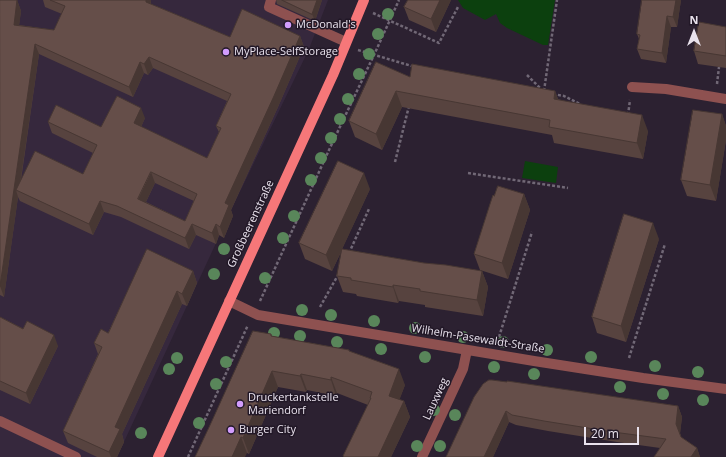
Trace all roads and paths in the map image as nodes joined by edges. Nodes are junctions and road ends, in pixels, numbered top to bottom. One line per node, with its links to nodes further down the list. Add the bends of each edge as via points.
1 (399, 0): 6 (path)
2 (557, 0): 15 (path)
3 (270, 4): 7 (street)
4 (362, 4): 6 (path); 7 (main road, Großbeerenstraße)
5 (458, 7): 6 (path, via 439,43)
6 (390, 21): 8 (path)
7 (345, 44): 8 (path); 28 (main road, Großbeerenstraße)
8 (374, 55): 9 (path); 29 (path)
9 (418, 68)
10 (719, 68): 12 (path)
11 (528, 75): 15 (path)
12 (717, 84)
13 (632, 87): 16 (street, via 666,89); 19 (path)
14 (537, 91): 15 (path)
15 (544, 92): 18 (path, via 564,96)
16 (726, 99)
17 (409, 104): 20 (path)
18 (585, 106)
19 (627, 120)
20 (395, 162)
21 (468, 172): 22 (path)
22 (568, 188)
23 (369, 209): 26 (path)
24 (532, 232): 32 (path)
25 (665, 244): 34 (path)
26 (348, 255)
27 (339, 273): 30 (path)
28 (229, 301): 33 (street, Wilhelm-Pasewaldt-Straße, via 258,316); 38 (main road, Großbeerenstraße)
29 (261, 301)
30 (320, 307)
31 (248, 326): 39 (path)
32 (499, 336)
33 (467, 350): 35 (street, Wilhelm-Pasewaldt-Straße); 40 (street, Lauxweg, via 463,369)
34 (629, 358)
35 (726, 389)
36 (0, 421): 37 (street)
37 (76, 457)
38 (158, 457)
39 (188, 457)
40 (422, 457)

